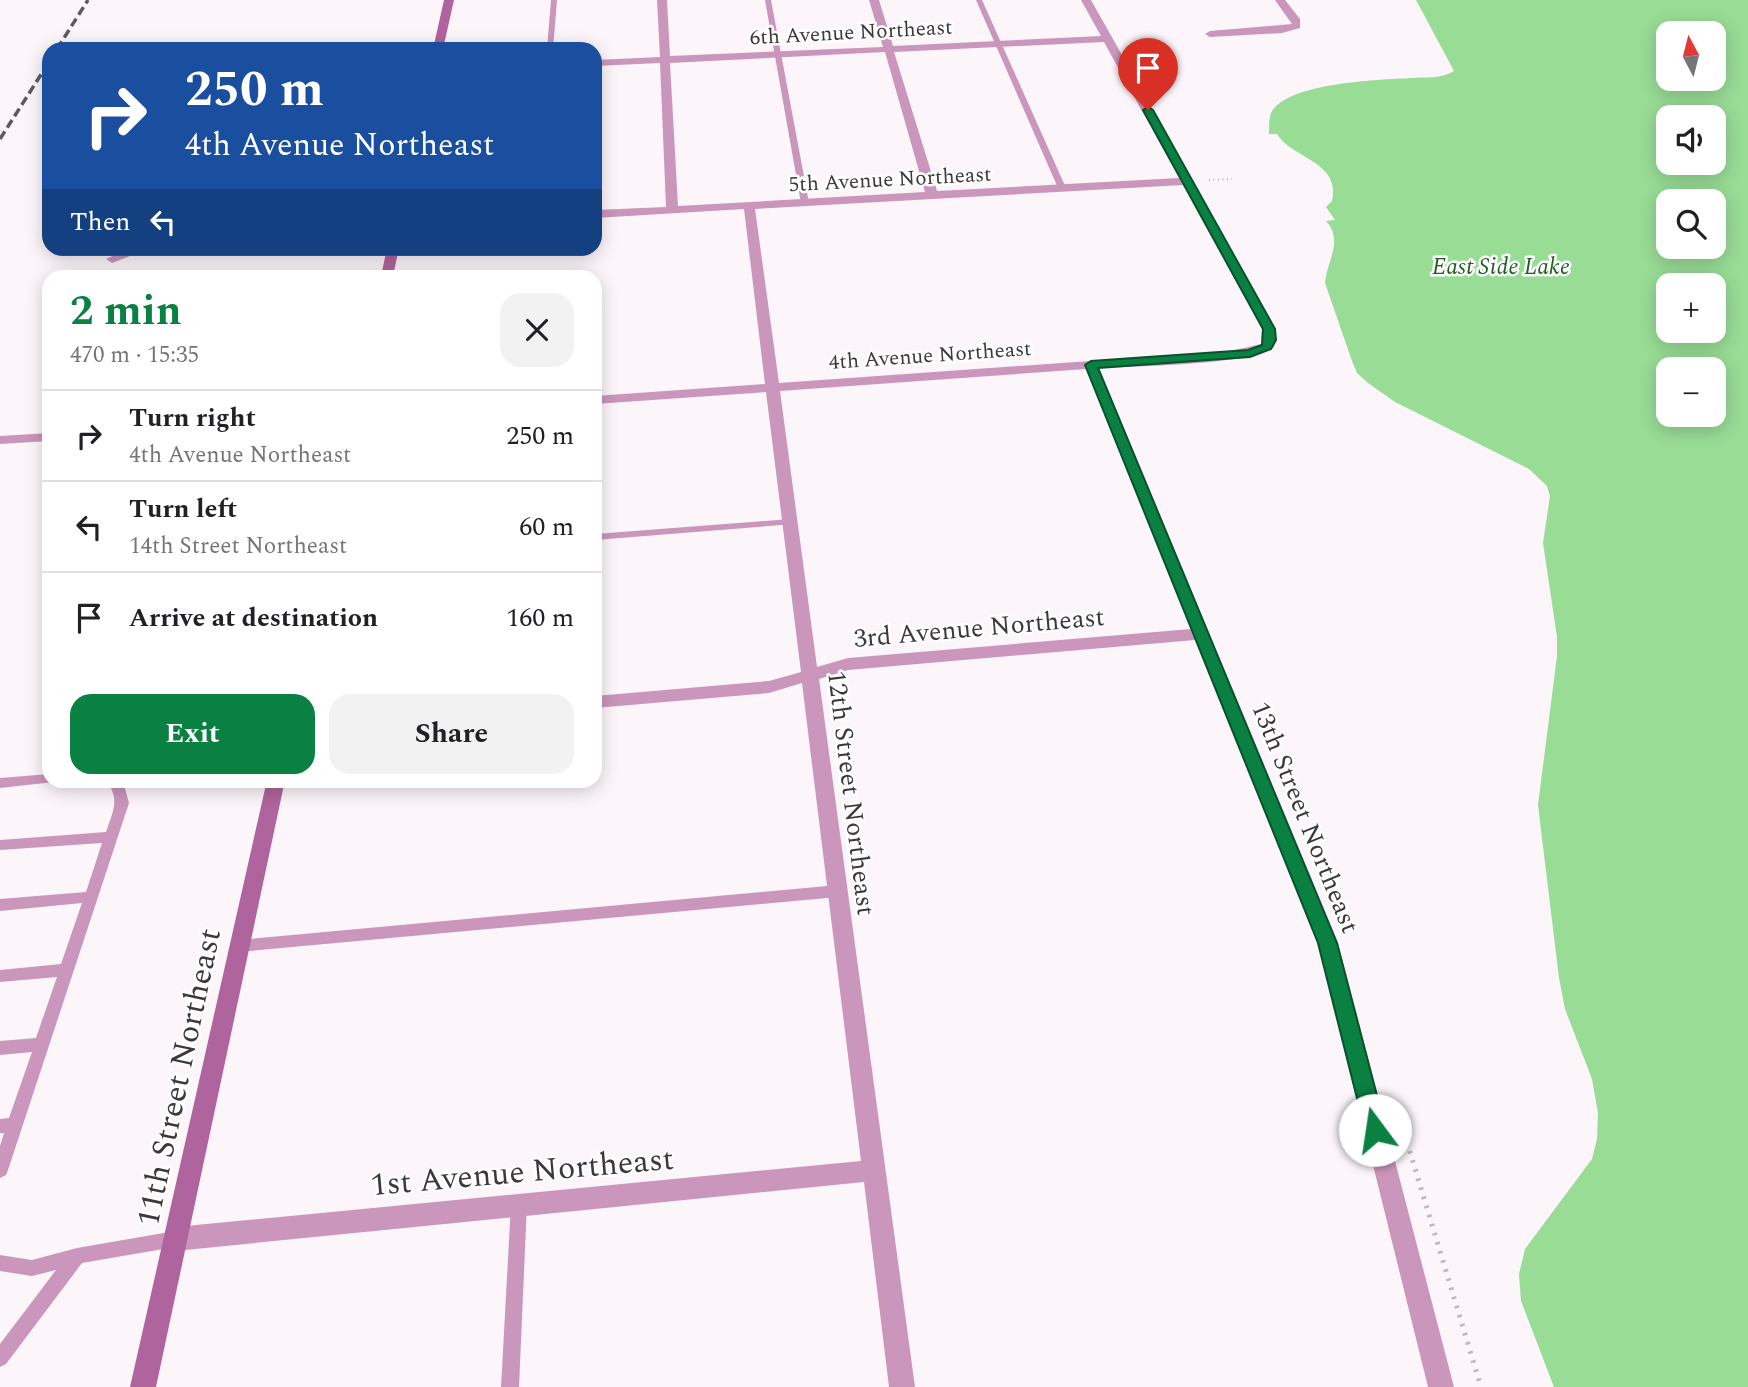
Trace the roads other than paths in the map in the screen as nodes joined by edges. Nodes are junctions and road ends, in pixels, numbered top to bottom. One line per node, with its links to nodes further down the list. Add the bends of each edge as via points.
1 (449, 0): 11 (street)
2 (554, 0): 12 (lane)
3 (662, 0): 16 (street)
4 (768, 0): 15 (lane)
5 (874, 0): 14 (street)
6 (979, 0): 13 (lane)
7 (1086, 0): 10 (street)
8 (1280, 0): 9 (street, via 1297,26)
9 (1210, 34)
10 (1108, 39): 13 (street, 6th Avenue Northeast); 18 (street)
11 (440, 42)
12 (551, 42)
13 (999, 44): 14 (street, 6th Avenue Northeast); 19 (lane)
14 (889, 49): 15 (street, 6th Avenue Northeast); 20 (street)
15 (776, 55): 16 (street, 6th Avenue Northeast); 21 (lane)
16 (664, 60): 17 (street, 6th Avenue Northeast); 23 (street)
17 (602, 63)
18 (1188, 181): 19 (street, 5th Avenue Northeast); 27 (street, 4th Avenue Northeast, via 1269,329 1267,347 1231,355)
19 (1062, 188): 20 (street, 5th Avenue Northeast)
20 (932, 195): 21 (street, 5th Avenue Northeast)
21 (804, 203): 22 (street, 5th Avenue Northeast)
22 (749, 206): 23 (street, 5th Avenue Northeast); 28 (street, 12th Street Northeast)
23 (672, 210): 24 (street, 5th Avenue Northeast)
24 (602, 214)
25 (119, 256): 26 (street)
26 (112, 258)
27 (1091, 365): 28 (street, 4th Avenue Northeast); 34 (street, 13th Street Northeast)
28 (773, 387): 29 (street, 4th Avenue Northeast); 32 (street, 12th Street Northeast)
29 (602, 399)
30 (42, 437): 31 (street)
31 (0, 440)
32 (790, 522): 33 (lane); 35 (street, 12th Street Northeast)
33 (602, 536)
34 (1203, 634): 35 (street, 3rd Avenue Northeast, via 848,664); 63 (street, 13th Street Northeast, via 1328,943)
35 (810, 676): 36 (street, 3rd Avenue Northeast, via 769,687); 43 (street, 12th Street Northeast)
36 (602, 701)
37 (42, 780): 38 (lane)
38 (0, 783)
39 (119, 788): 41 (lane, via 122,803)
40 (274, 788): 46 (street, 11th Street Northeast)
41 (111, 837): 42 (lane); 44 (lane)
42 (0, 845)
43 (838, 891): 46 (lane); 53 (street, 12th Street Northeast)
44 (91, 897): 45 (lane); 47 (lane)
45 (0, 905)
46 (239, 946): 55 (street, 11th Street Northeast)
47 (67, 970): 48 (lane); 49 (lane)
48 (0, 976)
49 (42, 1044): 50 (lane); 51 (lane)
50 (0, 1048)
51 (8, 1126): 52 (lane)
52 (0, 1170)
53 (875, 1170): 54 (street, 1st Avenue Northeast); 62 (street, 12th Street Northeast)
54 (519, 1204): 55 (street, 1st Avenue Northeast); 61 (lane)
55 (175, 1239): 56 (lane); 60 (street, 11th Street Northeast)
56 (77, 1256): 57 (lane, via 32,1268); 58 (lane)
57 (0, 1263)
58 (6, 1340): 59 (lane)
59 (0, 1358)
60 (143, 1387)
61 (510, 1387)
62 (902, 1387)
63 (1441, 1387)

